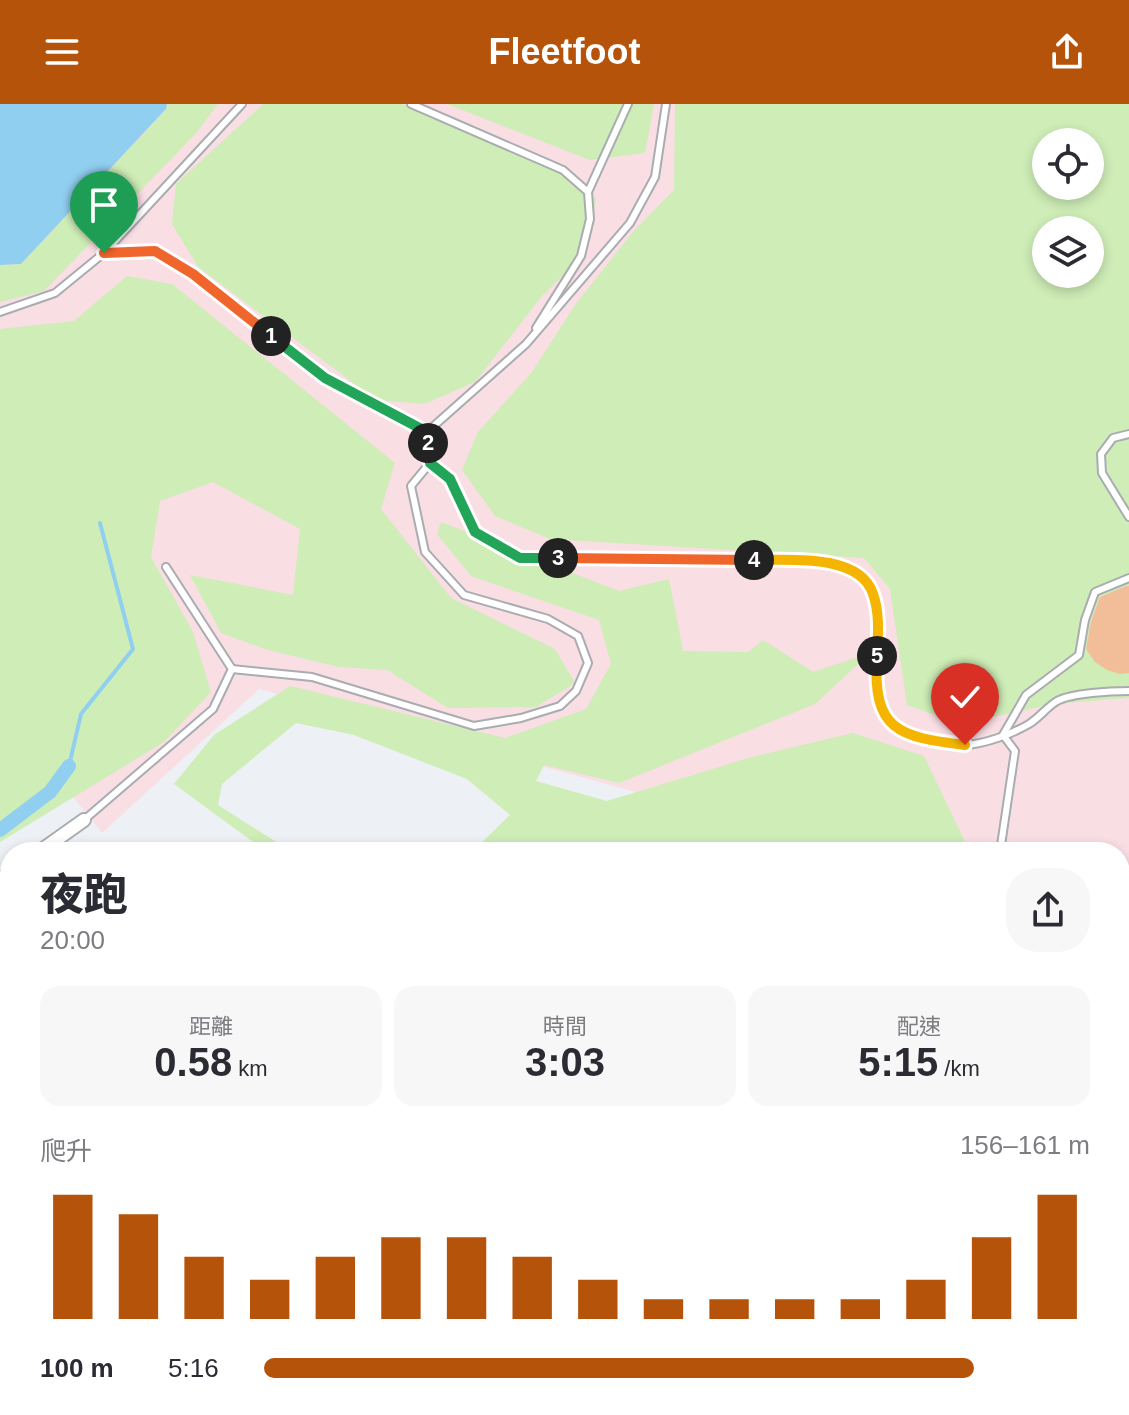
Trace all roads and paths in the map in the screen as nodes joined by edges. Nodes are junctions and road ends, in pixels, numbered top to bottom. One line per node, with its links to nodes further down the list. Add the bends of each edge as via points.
1 (242, 104): 6 (lane)
2 (411, 104): 5 (lane, via 563,170)
3 (628, 104): 5 (lane)
4 (666, 104): 8 (lane, via 655,177 630,223)
5 (588, 192): 8 (lane, via 590,219 581,256)
6 (104, 253): 7 (lane, via 55,293); 9 (lane, via 155,251 193,274 325,378)
7 (0, 312)
8 (526, 344): 9 (lane)
9 (427, 432): 11 (lane)
10 (1129, 434): 12 (lane, via 1113,438 1101,454 1102,473)
11 (430, 463): 15 (lane, via 411,486 425,552 464,595 548,619 578,636 588,663 576,691 560,706 474,726 312,677); 17 (lane, via 450,479 475,532 520,558 812,560 847,567 873,592 878,630 875,679 880,709 891,724 923,740 965,745)
12 (1129, 517)
13 (166, 567): 15 (lane)
14 (1129, 578): 17 (lane, via 1095,592 1079,655 1026,695)
15 (232, 669): 18 (lane, via 213,709)
16 (1129, 691): 17 (lane, via 1059,700 1030,723)
17 (1003, 735): 20 (lane, via 1015,751)
18 (84, 820): 19 (street)
19 (53, 842)
20 (1001, 842)

